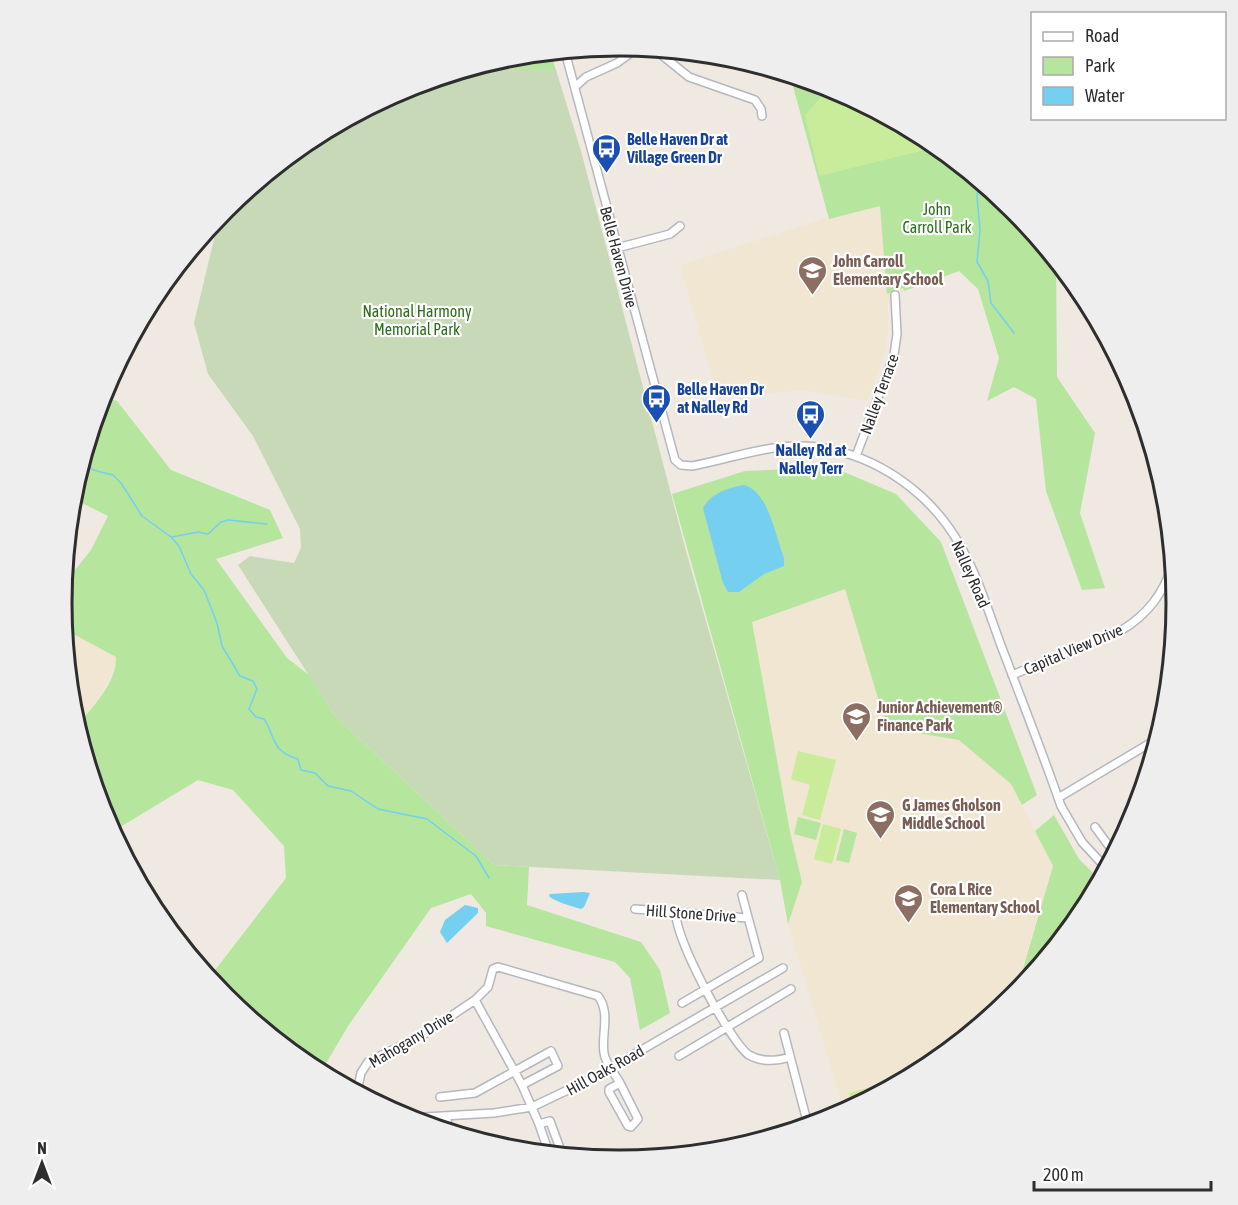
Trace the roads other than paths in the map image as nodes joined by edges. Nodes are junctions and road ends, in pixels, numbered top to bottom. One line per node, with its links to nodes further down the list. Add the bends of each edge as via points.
1 (626, 56): 4 (street)
2 (666, 58): 5 (street, via 689,76 754,100)
3 (567, 59): 4 (street, Belle Haven Drive)
4 (576, 86): 7 (street, Belle Haven Drive)
5 (762, 116)
6 (680, 226): 7 (street, via 670,234)
7 (617, 248): 9 (street, Belle Haven Drive)
8 (895, 295): 10 (street, Nalley Terrace, via 894,355)
9 (673, 455): 10 (street, Nalley Road, via 679,464 688,466 777,447 817,447)
10 (856, 456): 12 (street, Nalley Road, via 907,483 962,547)
11 (1165, 582): 12 (street, Capital View Drive, via 1160,595 1138,620 1122,630)
12 (1012, 675): 14 (street, Nalley Road)
13 (1147, 745): 14 (street)
14 (1058, 798): 17 (street, Nalley Road, via 1082,842)
15 (1095, 827): 16 (street)
16 (1109, 846)
17 (1100, 862)
18 (742, 895): 21 (street)
19 (635, 909): 20 (street, Hill Stone Drive)
20 (676, 912): 21 (street, Hill Stone Drive); 24 (street, via 678,933)
21 (748, 918): 24 (street, via 759,958)
22 (783, 968): 27 (street, Hill Oaks Road)
23 (791, 989): 28 (street)
24 (706, 990): 26 (street); 27 (street)
25 (475, 1000): 32 (street, Mahogany Drive, via 486,990 494,968 498,967 593,993 602,1004 604,1053); 33 (street); 34 (street, Mahogany Drive, via 423,1035 368,1062)
26 (682, 1003)
27 (717, 1007): 28 (street); 32 (street, Hill Oaks Road)
28 (729, 1027): 30 (street); 31 (street, via 741,1047 753,1057)
29 (784, 1033): 31 (street)
30 (679, 1056)
31 (790, 1057): 39 (street)
32 (611, 1067): 35 (street); 38 (street, Hill Oaks Road)
33 (515, 1072): 36 (street); 36 (street, via 551,1051 558,1066); 37 (street, via 475,1093)
34 (359, 1083)
35 (620, 1083): 35 (street, via 637,1113 638,1119 631,1127 609,1092)
36 (522, 1085): 38 (street)
37 (440, 1097)
38 (532, 1107): 41 (street, Hill Oaks Road); 43 (street)
39 (806, 1116)
40 (436, 1117): 41 (street, Hill Oaks Road)
41 (447, 1117): 42 (street)
42 (447, 1121)
43 (539, 1124): 44 (street); 45 (street, via 553,1123)
44 (546, 1145)
45 (560, 1146)

